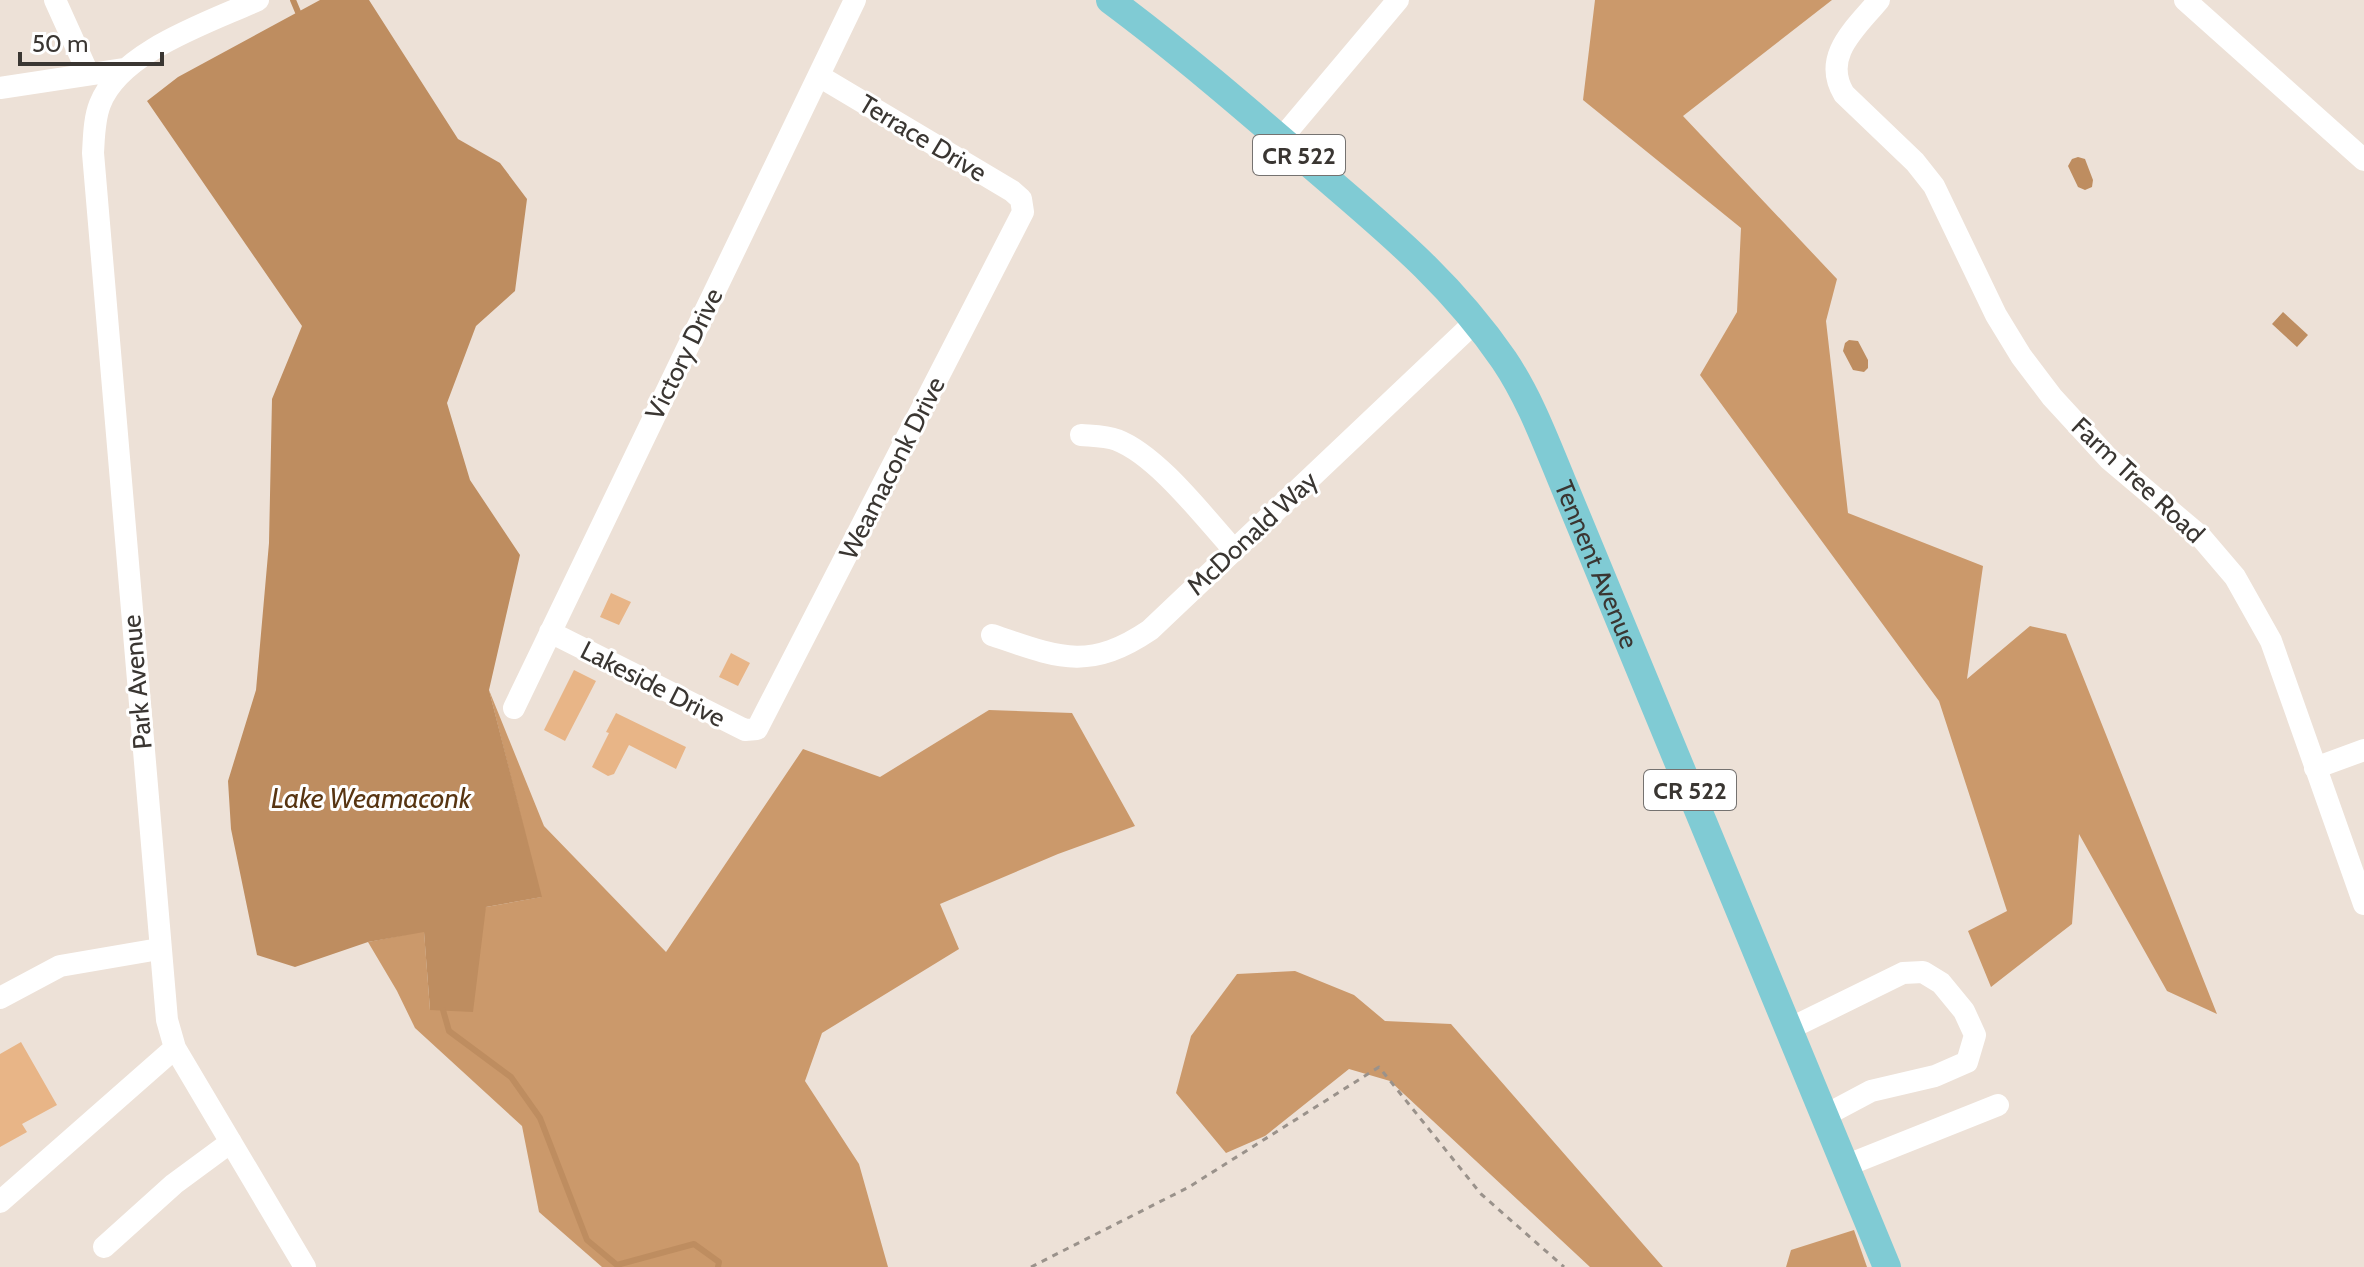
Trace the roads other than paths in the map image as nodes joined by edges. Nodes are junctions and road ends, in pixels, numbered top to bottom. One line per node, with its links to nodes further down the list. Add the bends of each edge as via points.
1 (55, 0): 9 (street)
2 (258, 0): 8 (street, via 164,44)
3 (855, 0): 10 (street, Victory Drive)
4 (1110, 0): 12 (main road, Tennent Avenue / CR 522)
5 (1398, 0): 12 (street)
6 (1879, 0): 23 (street, Farm Tree Road, via 1840,49 1836,77 1844,94 1934,186 1996,315 2044,387 2101,451 2200,536 2235,577 2271,641)
7 (2185, 0): 13 (street)
8 (125, 69): 9 (street); 25 (street, Park Avenue, via 100,102 93,153)
9 (88, 73): 11 (street)
10 (819, 76): 14 (street, Terrace Drive, via 1012,191); 18 (street, Victory Drive)
11 (0, 88)
12 (1281, 139): 15 (main road, Tennent Avenue / CR 522, via 1409,250)
13 (2364, 160)
14 (1023, 205): 21 (street, Weamaconk Drive)
15 (1476, 321): 17 (street, McDonald Way); 27 (main road, Tennent Avenue / CR 522, via 1532,410)
16 (1081, 435): 17 (street, via 1115,439 1156,465)
17 (1234, 550): 19 (street, McDonald Way, via 1150,630 1112,651 1064,657)
18 (550, 632): 20 (street, Victory Drive); 21 (street, Lakeside Drive, via 745,730)
19 (992, 635)
20 (514, 708)
21 (757, 729)
22 (2364, 750): 23 (street)
23 (2315, 768): 24 (street, Farm Tree Road)
24 (2364, 904)
25 (159, 949): 26 (street, via 60,966); 28 (street, Park Avenue)
26 (0, 998)
27 (1789, 1029): 30 (main road, Tennent Avenue / CR 522); 30 (street, via 1903,973 1923,972 1941,983 1975,1035 1967,1062 1935,1076 1871,1091)
28 (175, 1048): 31 (street, Park Avenue); 33 (street)
29 (1998, 1105): 32 (street)
30 (1824, 1116): 32 (main road, Tennent Avenue / CR 522)
31 (231, 1142): 34 (street); 35 (street, Park Avenue)
32 (1845, 1166): 36 (main road, Tennent Avenue / CR 522)
33 (0, 1202)
34 (104, 1247)
35 (305, 1267)
36 (1887, 1267)

